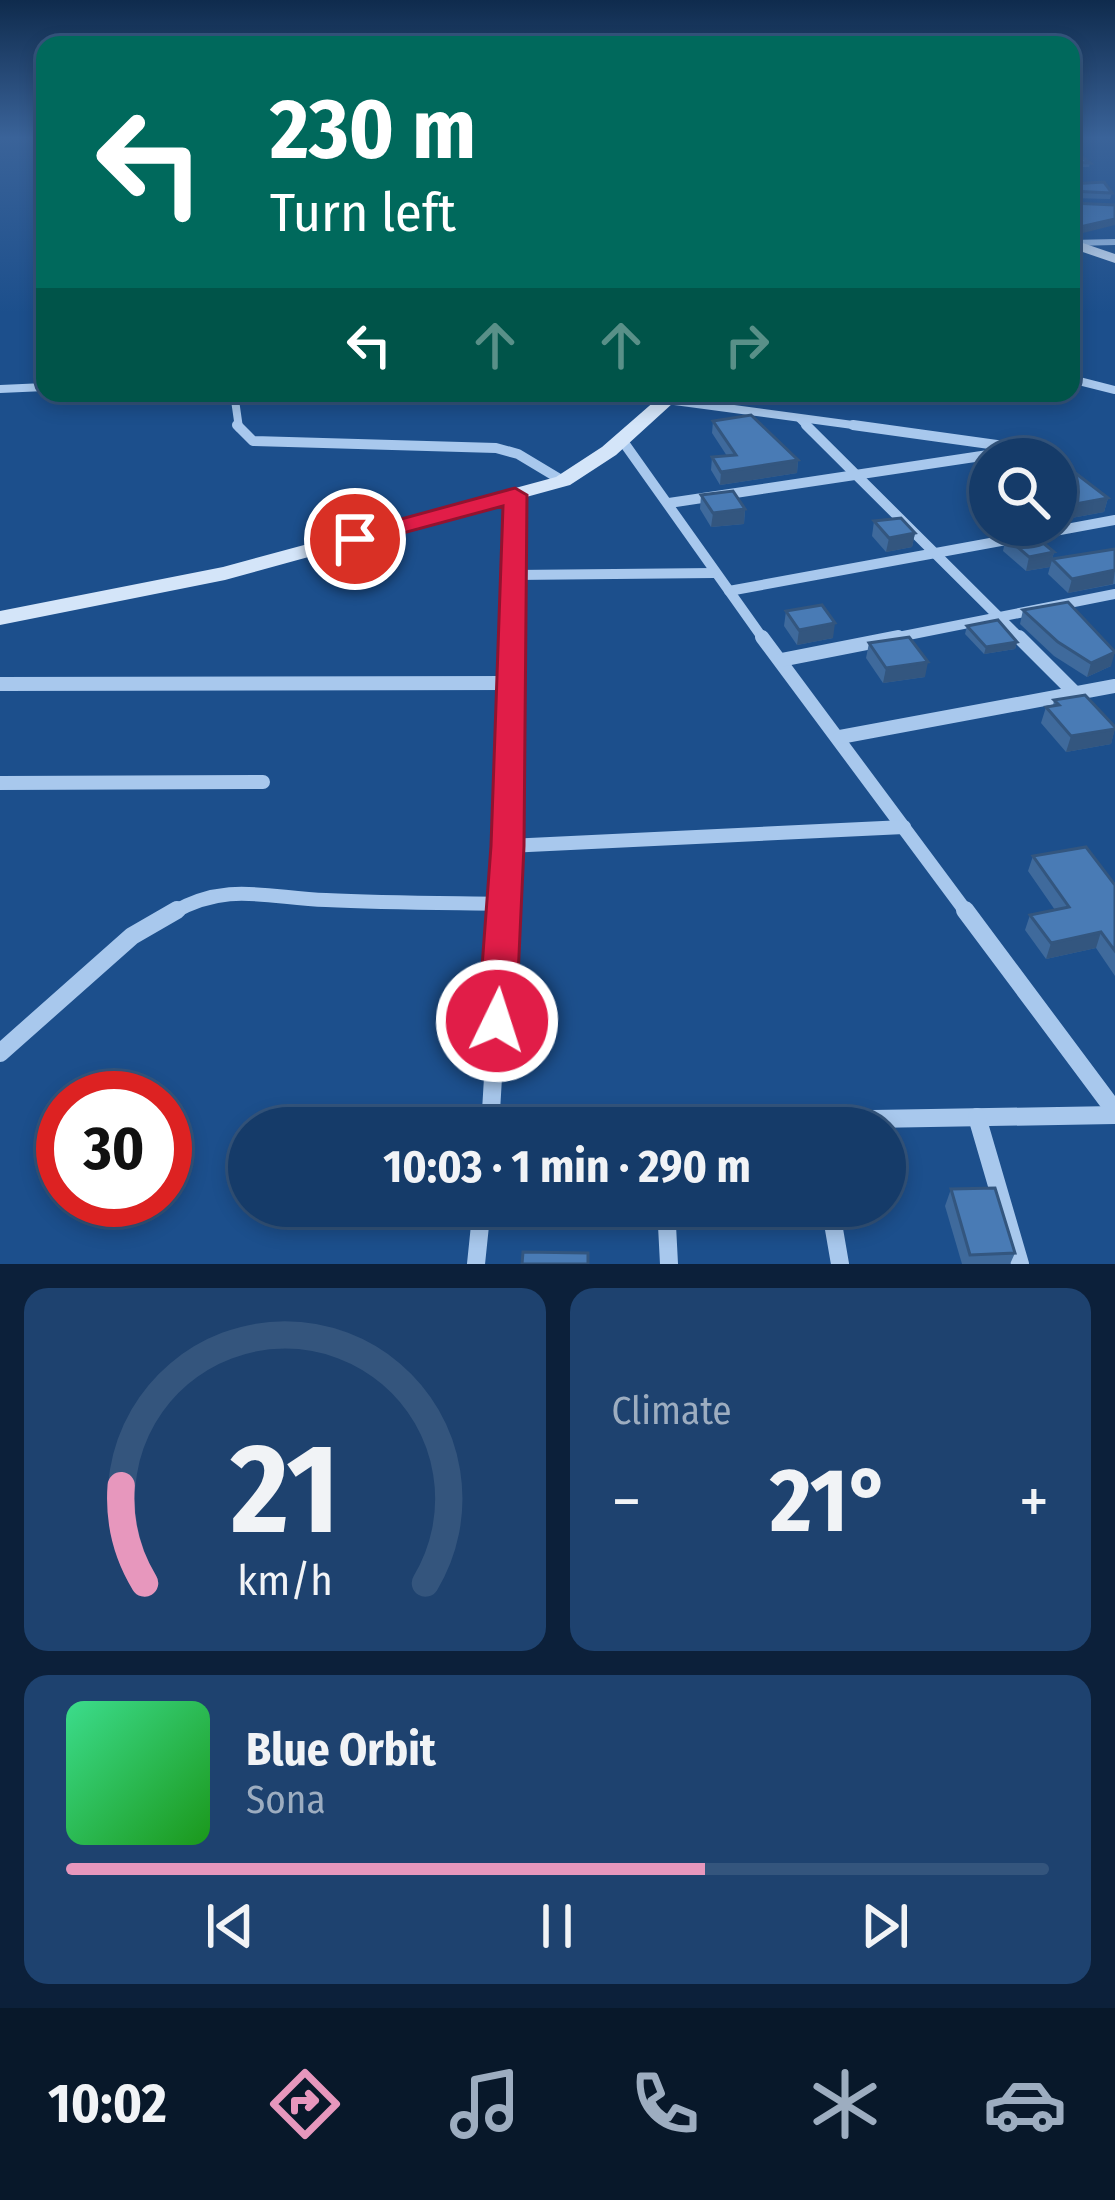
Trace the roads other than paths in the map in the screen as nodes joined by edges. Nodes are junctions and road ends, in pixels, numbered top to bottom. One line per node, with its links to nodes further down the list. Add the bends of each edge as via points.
1 (1115, 242): 2 (street)
2 (1080, 243)
3 (1080, 246): 4 (main road)
4 (1115, 259)
5 (1080, 381): 8 (street)
6 (36, 387): 7 (street)
7 (0, 389)
8 (1115, 390)
9 (235, 402): 15 (street, via 236,424 253,441 496,448)
10 (665, 402): 13 (main road)
11 (702, 402): 12 (street)
12 (800, 418): 14 (street); 14 (street, via 1014,449)
13 (622, 440): 15 (main road); 17 (street)
14 (853, 472): 17 (street); 19 (street)
15 (563, 481): 16 (main road)
16 (515, 495): 21 (street); 25 (main road, via 225,573)
17 (669, 503): 20 (street)
18 (1115, 520): 19 (street)
19 (938, 552): 22 (street); 24 (street)
20 (714, 573): 21 (street); 22 (street)
21 (514, 575): 27 (street)
22 (729, 591): 26 (street)
23 (1115, 594): 24 (street)
24 (1001, 617): 26 (street); 30 (street)
25 (0, 618)
26 (781, 660): 31 (street)
27 (512, 683): 28 (street); 35 (street)
28 (0, 684)
29 (1115, 686): 30 (street)
30 (1076, 694): 31 (street)
31 (840, 737): 34 (street)
32 (263, 782): 33 (street)
33 (0, 783)
34 (904, 827): 35 (street); 39 (street)
35 (507, 846): 36 (street)
36 (504, 904): 37 (street, via 260,891 198,898 132,937); 38 (street)
37 (0, 1053)
38 (491, 1107)
39 (1115, 1113): 40 (street)
40 (977, 1117): 41 (street); 48 (street)
41 (906, 1120)
42 (480, 1227): 45 (street)
43 (667, 1227): 46 (street)
44 (834, 1227): 47 (street)
45 (476, 1264)
46 (669, 1264)
47 (840, 1264)
48 (1020, 1264)

